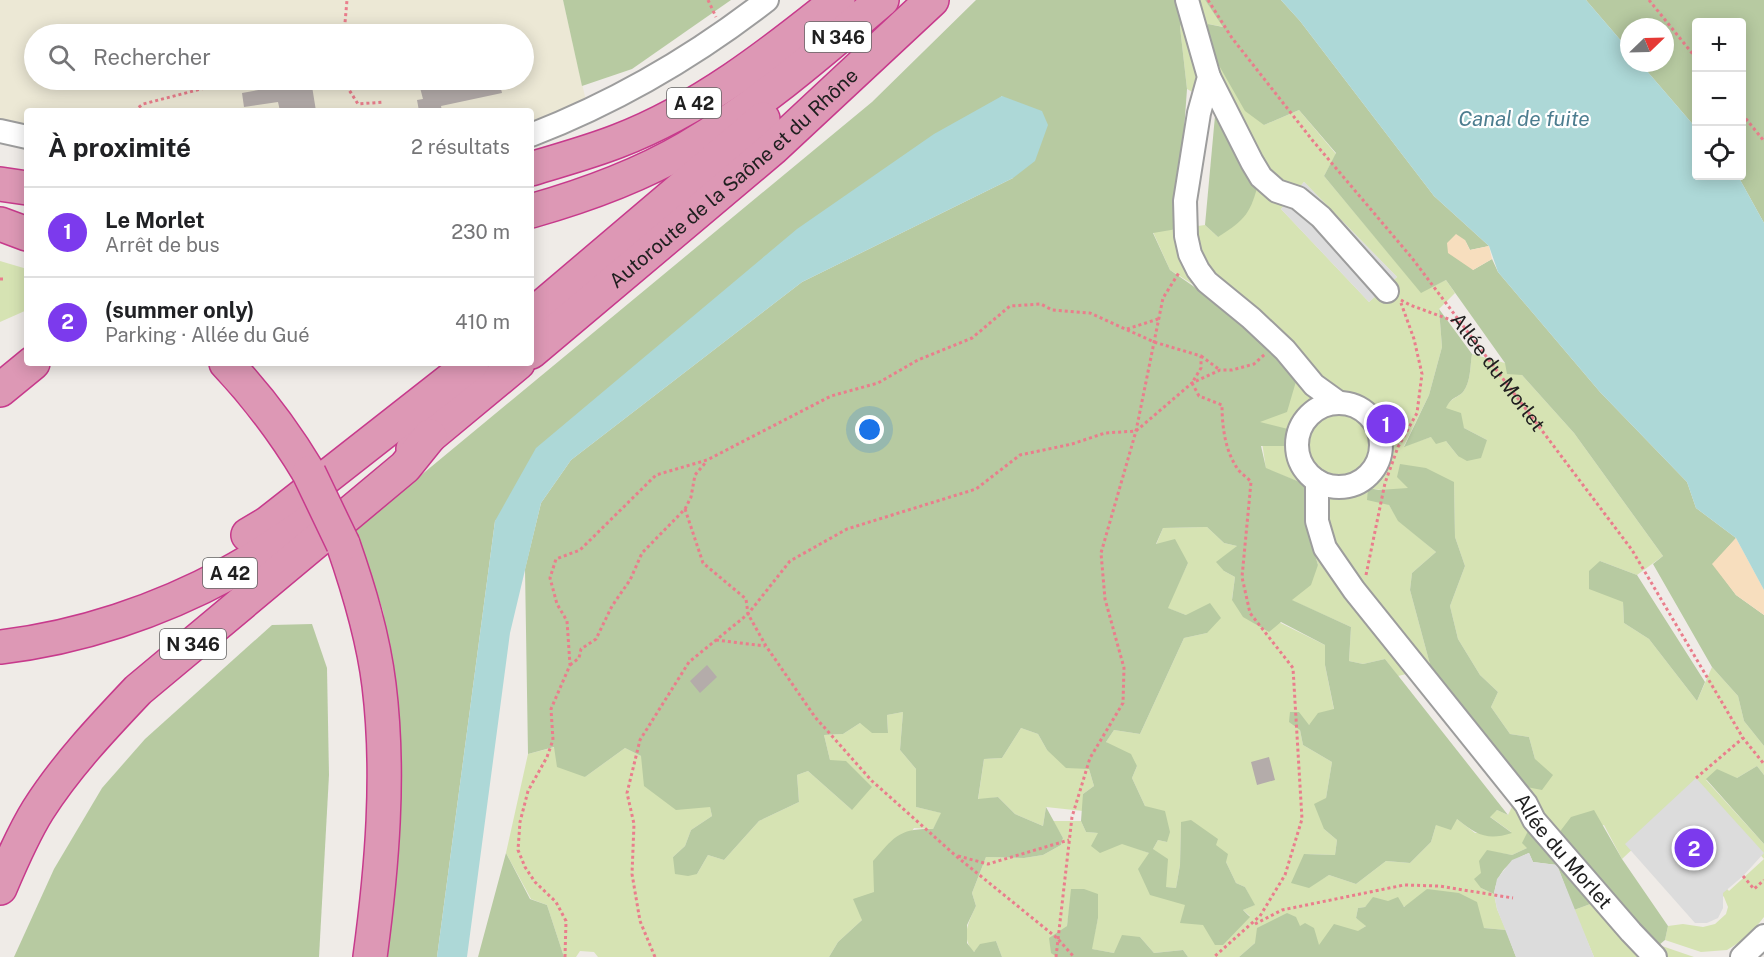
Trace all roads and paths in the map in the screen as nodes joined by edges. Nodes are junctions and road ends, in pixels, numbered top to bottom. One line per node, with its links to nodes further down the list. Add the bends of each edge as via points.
1 (347, 0): 12 (path)
2 (708, 0): 11 (path)
3 (767, 0): 22 (street, via 686,58 586,112)
4 (838, 0): 25 (highway, A 42, via 703,98 619,141)
5 (862, 0): 26 (highway, N 346, via 804,51 689,130 631,163)
6 (882, 0): 14 (highway, N 346)
7 (932, 0): 40 (highway, Autoroute de la Saône et du Rhône, via 772,149)
8 (1187, 0): 15 (street)
9 (1208, 0): 36 (path, Allée du Morlet, via 1264,79 1413,258)
10 (1649, 0): 13 (path)
11 (718, 22)
12 (345, 24)
13 (1692, 53)
14 (794, 75): 26 (highway, N 346, via 685,149); 34 (highway, via 787,98)
15 (1209, 77): 32 (street, via 1185,201); 33 (street, via 1261,177 1277,191 1298,198 1321,218)
16 (197, 90): 19 (path)
17 (349, 90): 18 (path, via 358,104)
18 (384, 102)
19 (137, 108)
20 (1746, 119): 24 (path)
21 (0, 131): 23 (street)
22 (534, 134)
23 (24, 136)
24 (1764, 141)
25 (534, 168)
26 (618, 181): 29 (highway, N 346)
27 (0, 184): 28 (highway)
28 (24, 188)
29 (534, 210)
30 (0, 224): 31 (highway)
31 (24, 233)
32 (1190, 254): 35 (path, via 1163,298); 39 (street, via 1207,282)
33 (1393, 295): 36 (path, via 1410,306); 59 (path, via 1414,339 1422,374 1417,414 1398,447 1385,483 1366,576)
34 (534, 313)
35 (1159, 319): 37 (path); 38 (path)
36 (1463, 325): 66 (path, Allée du Morlet, via 1632,550)
37 (1126, 330): 38 (path); 54 (path, via 1090,313 1041,304 1010,306 972,338 918,360 878,383 831,396)
38 (1154, 342): 41 (path); 52 (path)
39 (1278, 343): 46 (path, via 1254,364); 48 (street)
40 (534, 349)
41 (1201, 356): 46 (path); 47 (path, via 1201,368)
42 (29, 366): 49 (highway)
43 (229, 366): 79 (highway, bridge, via 289,440 309,473 343,544 369,630 379,684 384,760 381,848)
44 (468, 366): 61 (highway, via 268,523 208,558 147,588 84,609)
45 (514, 366): 53 (highway, A 42)
46 (1220, 370): 47 (path)
47 (1192, 382): 52 (path); 75 (path, via 1199,396 1222,405 1228,449 1237,469 1251,482 1242,577 1250,614 1293,668 1302,819 1285,875 1260,916)
48 (1314, 385): 50 (street); 51 (street)
49 (0, 390)
50 (1339, 403): 51 (street, via 1324,405); 56 (street, via 1359,408 1370,417 1381,444 1370,473 1358,483)
51 (1307, 417): 55 (street, via 1297,448 1300,462)
52 (1136, 431): 60 (path, via 1106,433 1020,455 976,489 847,529 790,561); 69 (path, via 1101,553 1106,599 1124,668 1123,703 1090,758)
53 (430, 436): 64 (highway, A 42, via 230,573 129,617 85,631); 73 (highway, N 346, via 405,467 138,690 105,724 38,810)
54 (707, 460): 57 (path, via 694,476); 65 (path, via 656,475 580,550 556,558 550,578 557,604 567,621)
55 (1317, 481): 56 (street); 58 (street, Allée du Morlet, via 1317,521)
56 (1344, 487): 58 (street, via 1327,515)
57 (685, 509): 60 (path, via 703,563 746,599); 65 (path, via 642,554 596,639 581,649 579,658)
58 (1325, 549): 59 (street, Allée du Morlet)
59 (1354, 590): 78 (street, Allée du Morlet, via 1526,804 1534,820 1631,932)
60 (748, 614): 62 (path); 63 (path)
61 (0, 627)
62 (716, 640): 63 (path); 81 (path, via 689,662 640,740 627,793 634,824 632,874 640,921)
63 (766, 646): 70 (path, via 815,717 872,781)
64 (0, 647)
65 (570, 665): 80 (path, via 551,709 553,740 528,791 518,850 535,882 556,902 566,921)
66 (1743, 738): 67 (path, Allée du Morlet); 68 (path)
67 (1764, 764)
68 (1696, 778)
69 (1069, 840): 70 (path, via 988,864); 77 (path)
70 (956, 856): 77 (path)
71 (1743, 876): 72 (path, via 1754,889)
72 (1764, 880)
73 (0, 888)
74 (1513, 898): 75 (path, via 1439,886 1404,885 1282,910)
75 (1248, 927): 84 (path)
76 (1764, 936): 85 (street)
77 (1057, 938): 82 (path); 83 (path)
78 (1657, 955)
79 (370, 957)
80 (565, 957)
81 (655, 957)
82 (1056, 957)
83 (1074, 957)
84 (1214, 957)
85 (1743, 957)

